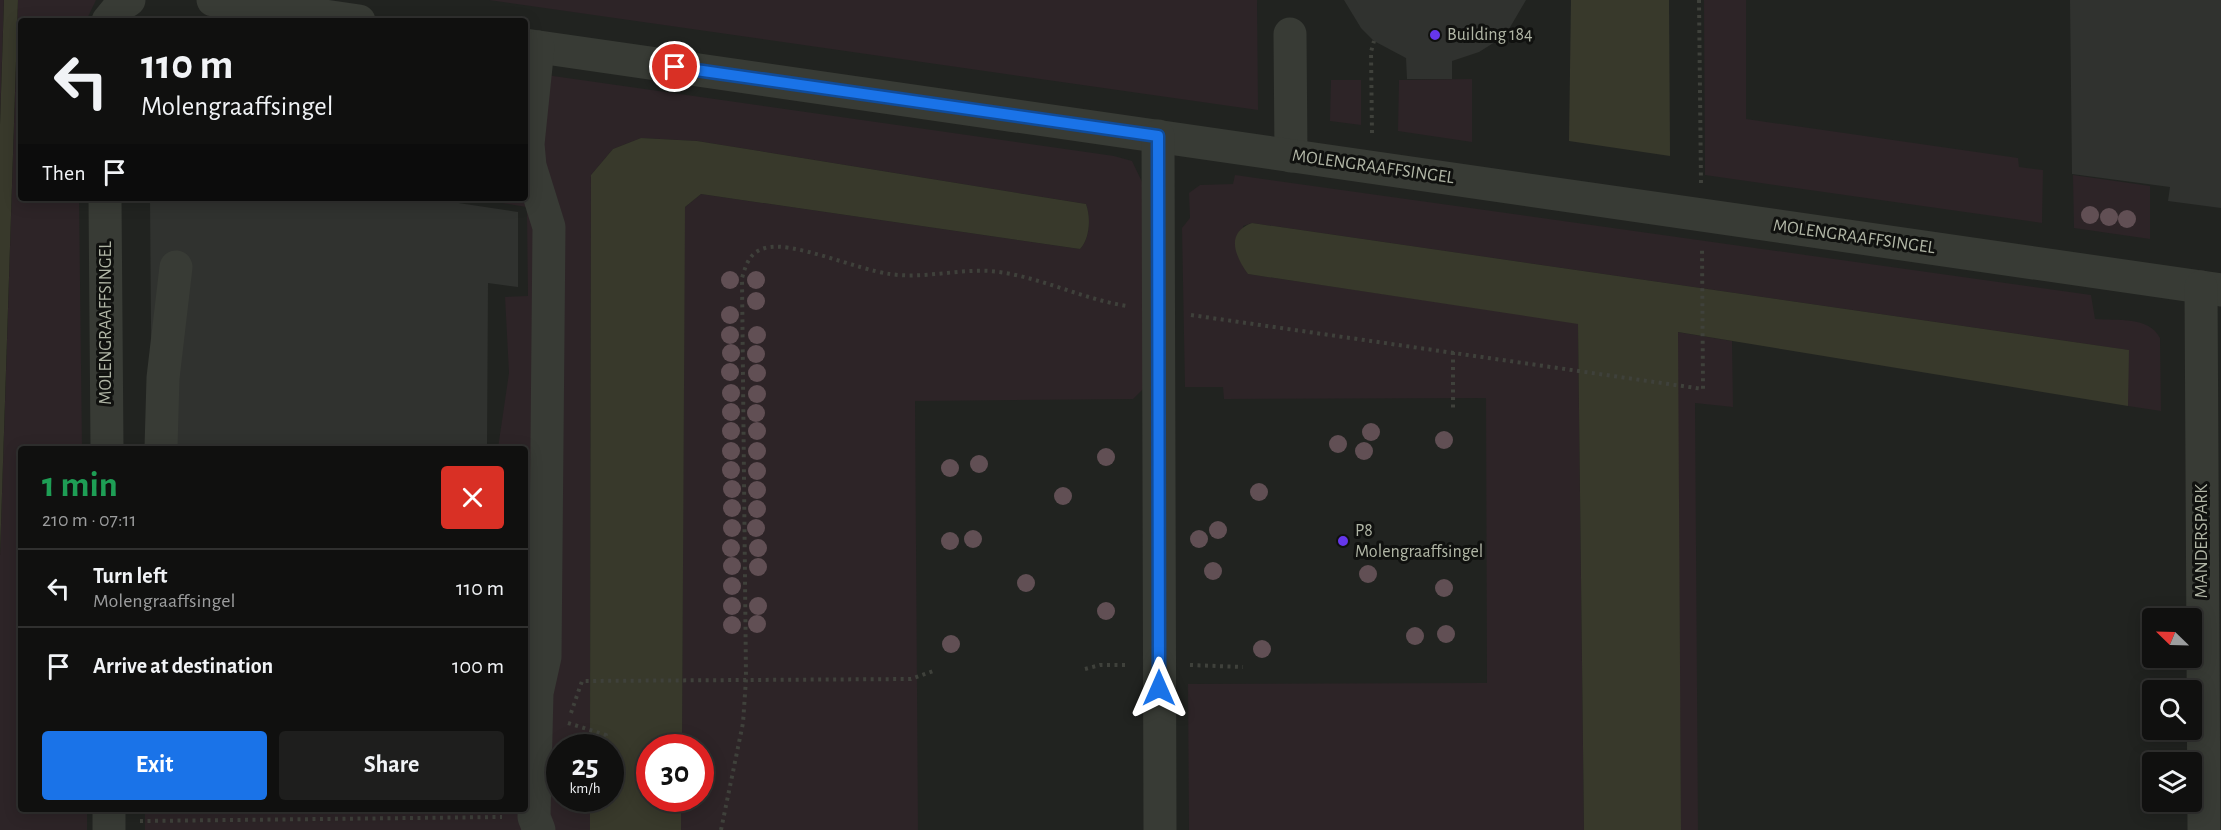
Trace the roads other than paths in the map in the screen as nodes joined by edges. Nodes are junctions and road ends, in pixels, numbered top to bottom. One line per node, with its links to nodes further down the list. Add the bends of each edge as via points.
1 (129, 0): 3 (street)
2 (213, 0): 4 (street)
3 (110, 18)
4 (338, 18)
5 (1290, 34): 8 (street)
6 (531, 46): 7 (street, MOLENGRAAFFSINGEL); 14 (street, via 528,144 533,177 549,227 545,657 537,693)
7 (1158, 136): 8 (street, MOLENGRAAFFSINGEL); 15 (street)
8 (1291, 156): 11 (street, MOLENGRAAFFSINGEL)
9 (105, 201): 12 (street, MOLENGRAAFFSINGEL)
10 (176, 267): 13 (street, via 163,378)
11 (2211, 289): 16 (street, MANDERSPARK)
12 (107, 446)
13 (161, 446)
14 (536, 823)
15 (1160, 830)
16 (2204, 830)

